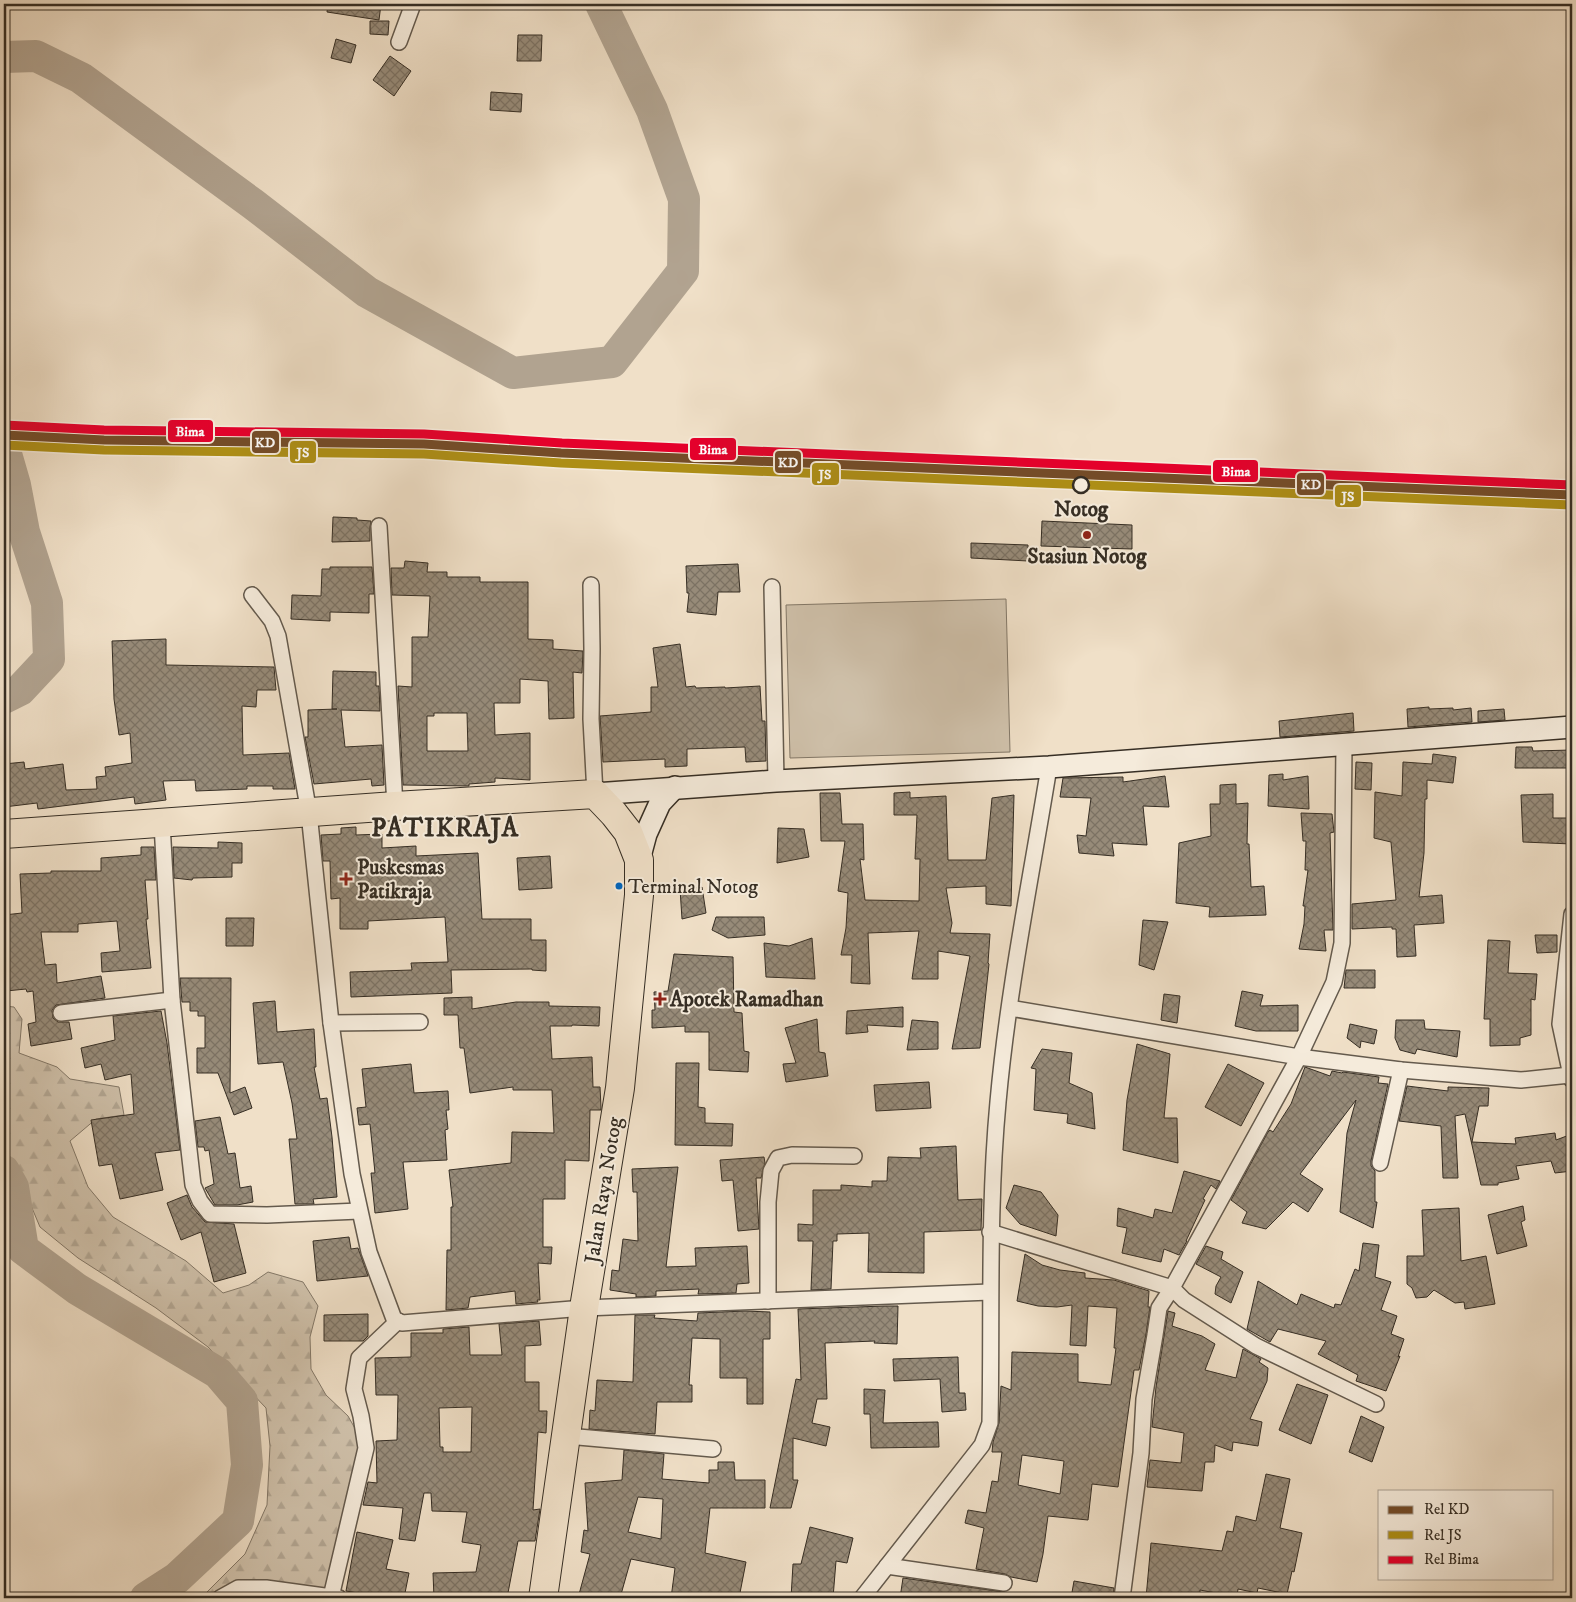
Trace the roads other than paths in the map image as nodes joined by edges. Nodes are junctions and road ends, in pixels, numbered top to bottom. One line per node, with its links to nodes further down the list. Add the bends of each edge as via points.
1 (413, 4): 2 (street)
2 (399, 42)
3 (379, 526): 13 (street)
4 (591, 585): 12 (street, via 591,719)
5 (772, 587): 10 (street)
6 (252, 595): 14 (street, via 272,621 278,636)
7 (1572, 727): 8 (street)
8 (1344, 745): 9 (street); 24 (street, via 1342,943 1334,982)
9 (1049, 766): 10 (street); 20 (street)
10 (776, 781): 11 (street)
11 (676, 787): 12 (street); 17 (street, via 660,803)
12 (595, 794): 13 (highway); 17 (highway, Jalan Raya Notog, via 628,832)
13 (395, 806): 14 (highway)
14 (309, 813): 15 (highway); 23 (street)
15 (162, 824): 16 (highway); 19 (street)
16 (4, 834)
17 (639, 860): 34 (highway, Jalan Raya Notog, via 639,895 620,1088)
18 (1572, 914): 26 (street, via 1560,1024)
19 (172, 1000): 21 (street); 29 (street, via 194,1185 210,1214)
20 (1010, 1008): 24 (street); 30 (street, via 998,1102)
21 (61, 1013)
22 (420, 1022): 23 (street)
23 (330, 1023): 29 (street)
24 (1299, 1057): 25 (street); 31 (street)
25 (1401, 1070): 26 (street, via 1522,1080); 28 (street)
26 (1571, 1078)
27 (854, 1156): 33 (street, via 792,1155 778,1158 771,1171 768,1202)
28 (1380, 1163)
29 (360, 1211): 35 (street, via 369,1252 394,1319)
30 (990, 1232): 31 (street); 32 (street)
31 (1172, 1288): 36 (street, via 1184,1300 1256,1346); 45 (street, via 1159,1308 1144,1399 1142,1452)
32 (990, 1292): 33 (street); 39 (street, via 990,1423 982,1445)
33 (768, 1301): 34 (street)
34 (584, 1308): 35 (street); 37 (highway, Jalan Raya Notog)
35 (398, 1321): 41 (street, via 359,1358 354,1389 366,1448)
36 (1376, 1404)
37 (567, 1436): 38 (street); 43 (highway, Jalan Raya Notog)
38 (713, 1449)
39 (887, 1566): 40 (street); 44 (street)
40 (1004, 1583)
41 (328, 1597): 42 (street, via 266,1588 238,1588)
42 (220, 1598)
43 (543, 1598)
44 (862, 1598)
45 (1122, 1598)

